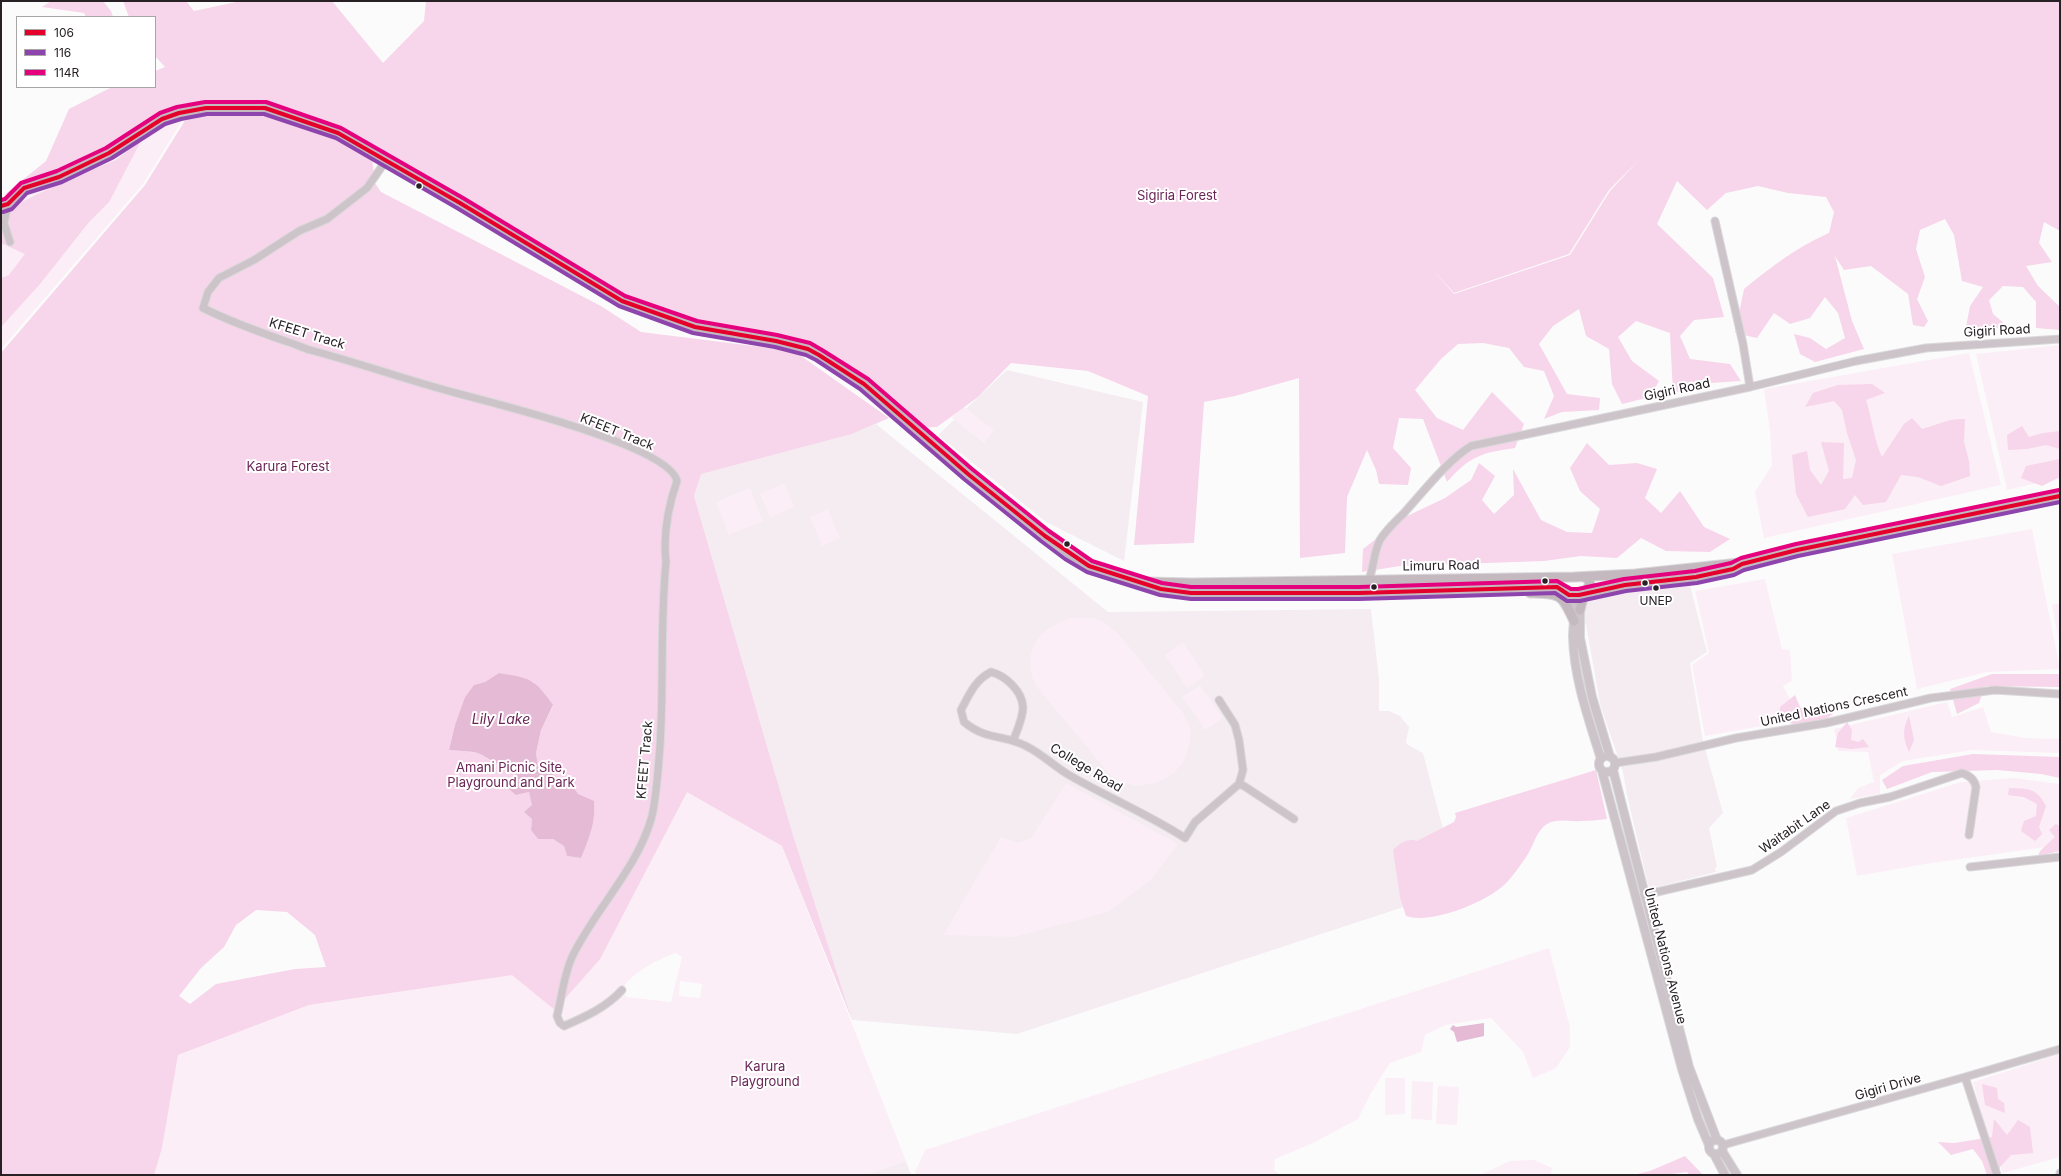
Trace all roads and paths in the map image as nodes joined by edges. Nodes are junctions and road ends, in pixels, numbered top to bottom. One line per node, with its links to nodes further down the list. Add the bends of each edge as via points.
1 (385, 162): 2 (main road, Limuru Road, via 338,133 265,108 206,108 162,119 109,153 59,177 24,188); 13 (main road, Limuru Road, via 455,200 622,301 695,327 776,340 808,349 864,384 968,474 1045,536 1089,566); 35 (street, KFEET Track, via 367,188 327,220 299,231 254,260 219,278 208,292 203,308 239,325 309,350 591,432 644,454 669,469 675,476 677,481 667,518 664,549 666,562 661,732 652,815 633,859 582,937 572,957 557,1016 560,1023 564,1026 588,1016)
2 (5, 205): 4 (street, via 4,223)
3 (1715, 220): 6 (street)
4 (10, 242)
5 (2060, 338): 6 (street, Gigiri Road, via 1926,348 1856,361)
6 (1750, 387): 11 (street, Gigiri Road, via 1472,446 1432,483 1383,536 1377,548)
7 (2060, 496): 8 (main road, Limuru Road, via 1797,550)
8 (1742, 564): 9 (main road, Limuru Road); 18 (main road, Limuru Road, via 1733,569 1696,577)
9 (1584, 576): 10 (main road, Limuru Road); 18 (main road, via 1590,584)
10 (1568, 577): 12 (main road, Limuru Road); 15 (main road, via 1563,581)
11 (1369, 580): 12 (main road, Limuru Road); 13 (main road, Limuru Road, via 1192,583); 17 (street); 19 (street)
12 (1407, 580): 16 (main road)
13 (1139, 581): 19 (main road, Limuru Road, via 1160,589 1192,593)
14 (1490, 588): 15 (main road, Limuru Road); 16 (main road, Limuru Road); 22 (main road, via 1558,596 1565,602)
15 (1562, 589): 20 (main road)
16 (1402, 591): 17 (main road, Limuru Road)
17 (1380, 592): 19 (main road, Limuru Road)
18 (1586, 592): 20 (main road); 21 (main road)
19 (1359, 593)
20 (1570, 595): 22 (street, via 1574,603)
21 (1580, 610): 27 (street, United Nations Avenue, via 1580,638 1592,697)
22 (1574, 620): 26 (street, via 1576,669)
23 (2060, 694): 27 (street, United Nations Crescent, via 1995,690 1931,698 1826,723 1736,738 1656,757)
24 (1219, 700): 29 (street, via 1235,725 1239,740 1243,770)
25 (1013, 741): 25 (street, College Road, via 1022,713 1017,692 998,674 991,672 981,676 961,710 961,716 971,728 988,736); 29 (street, College Road, via 1044,756 1068,774 1185,838 1195,822)
26 (1600, 759): 27 (street, via 1605,756); 28 (street, via 1599,767)
27 (1613, 763): 28 (street, via 1606,772); 34 (street, United Nations Avenue)
28 (1602, 771): 38 (street, United Nations Avenue, via 1682,1068 1710,1151)
29 (1239, 784): 30 (street)
30 (1294, 819)
31 (1969, 835): 34 (street, Waitabit Lane, via 1976,787 1969,776 1962,774 1836,811 1752,870)
32 (2060, 857): 33 (street)
33 (1970, 868)
34 (1644, 895): 38 (street, United Nations Avenue, via 1689,1067)
35 (622, 990)
36 (2060, 1049): 37 (street, Gigiri Drive)
37 (1965, 1077): 38 (street, Gigiri Drive); 41 (street)
38 (1719, 1148): 39 (street, United Nations Avenue); 40 (street, United Nations Avenue)
39 (1725, 1175)
40 (1737, 1175)
41 (1997, 1175)

